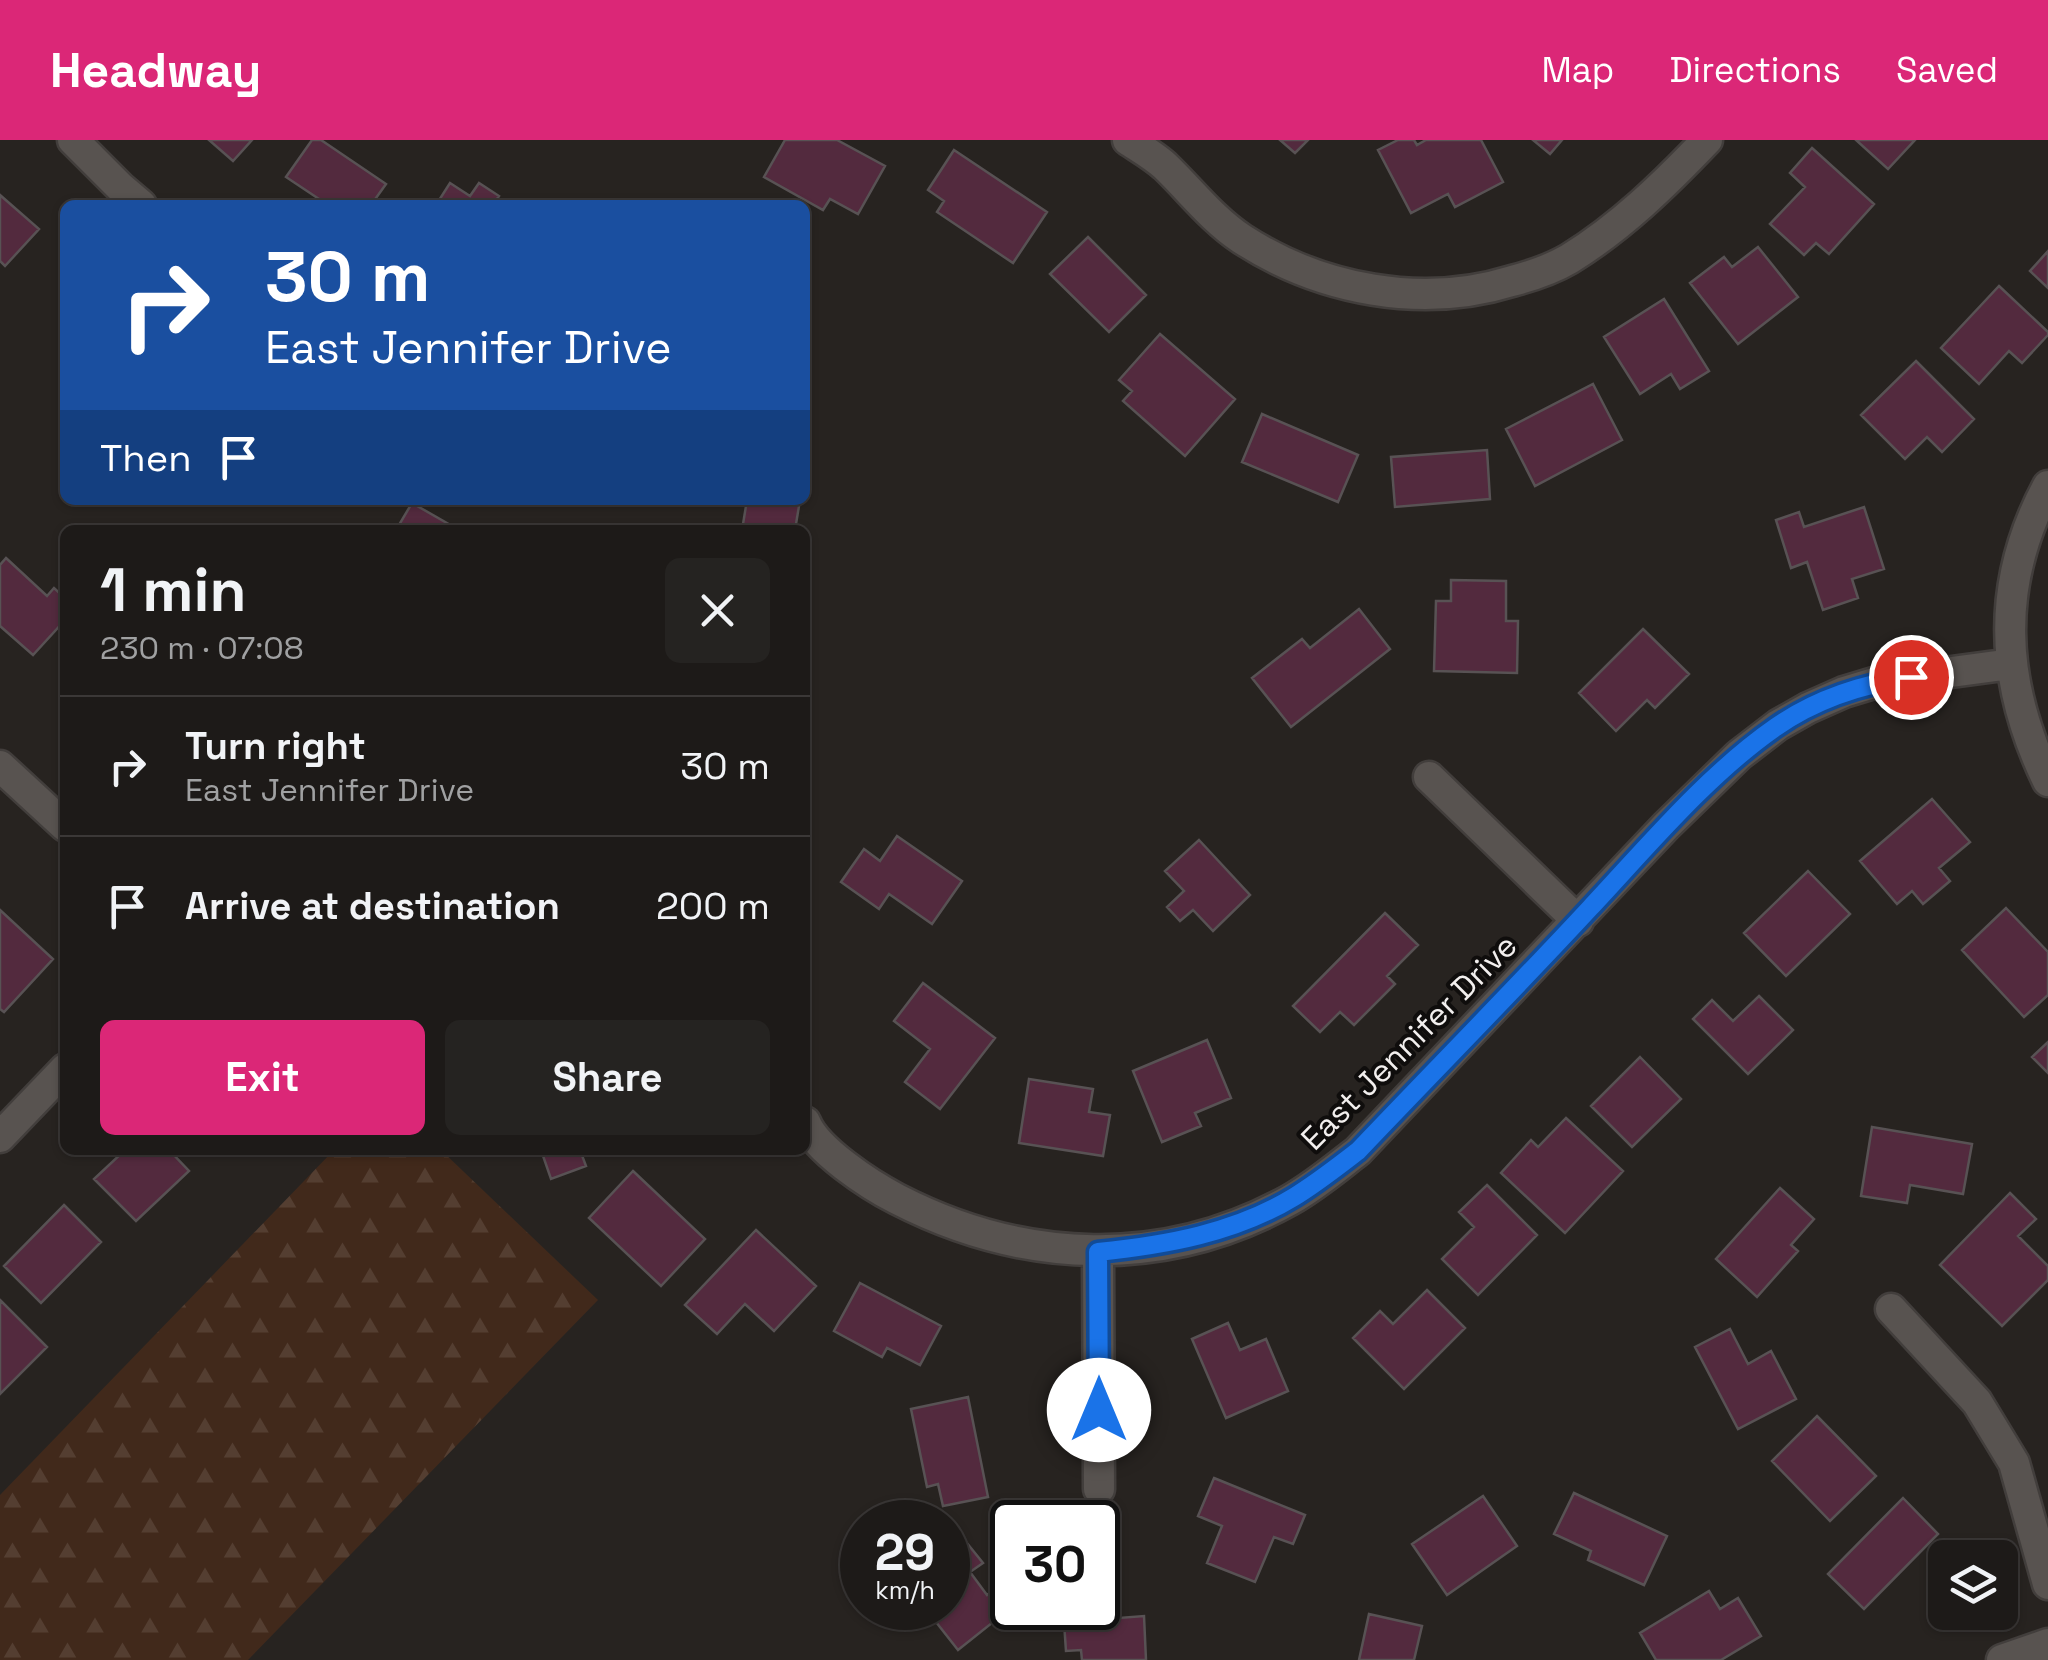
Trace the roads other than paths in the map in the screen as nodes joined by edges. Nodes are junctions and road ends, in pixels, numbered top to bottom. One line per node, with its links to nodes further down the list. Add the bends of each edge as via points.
1 (73, 140): 4 (street)
2 (1128, 140): 3 (street, via 1224,226 1267,253 1337,282 1408,295 1489,288 1566,261 1619,224)
3 (1707, 140)
4 (135, 200)
5 (2048, 486): 6 (street, via 2030,519 2014,582)
6 (2012, 664): 9 (street, via 2016,698); 11 (street, East Jennifer Drive, via 1877,682 1808,708 1727,767)
7 (0, 766): 10 (street)
8 (1429, 776): 11 (street)
9 (2048, 781)
10 (60, 821)
11 (1578, 920): 15 (street, East Jennifer Drive, via 1358,1151 1321,1180 1222,1229)
12 (60, 1074): 14 (street)
13 (810, 1132): 15 (street, East Jennifer Drive, via 854,1173 923,1212 1009,1241)
14 (0, 1137)
15 (1098, 1252): 17 (street)
16 (1892, 1308): 18 (street, via 1977,1402 2014,1464)
17 (1099, 1489)
18 (2048, 1584)
19 (2048, 1644): 20 (street)
20 (2002, 1660)

